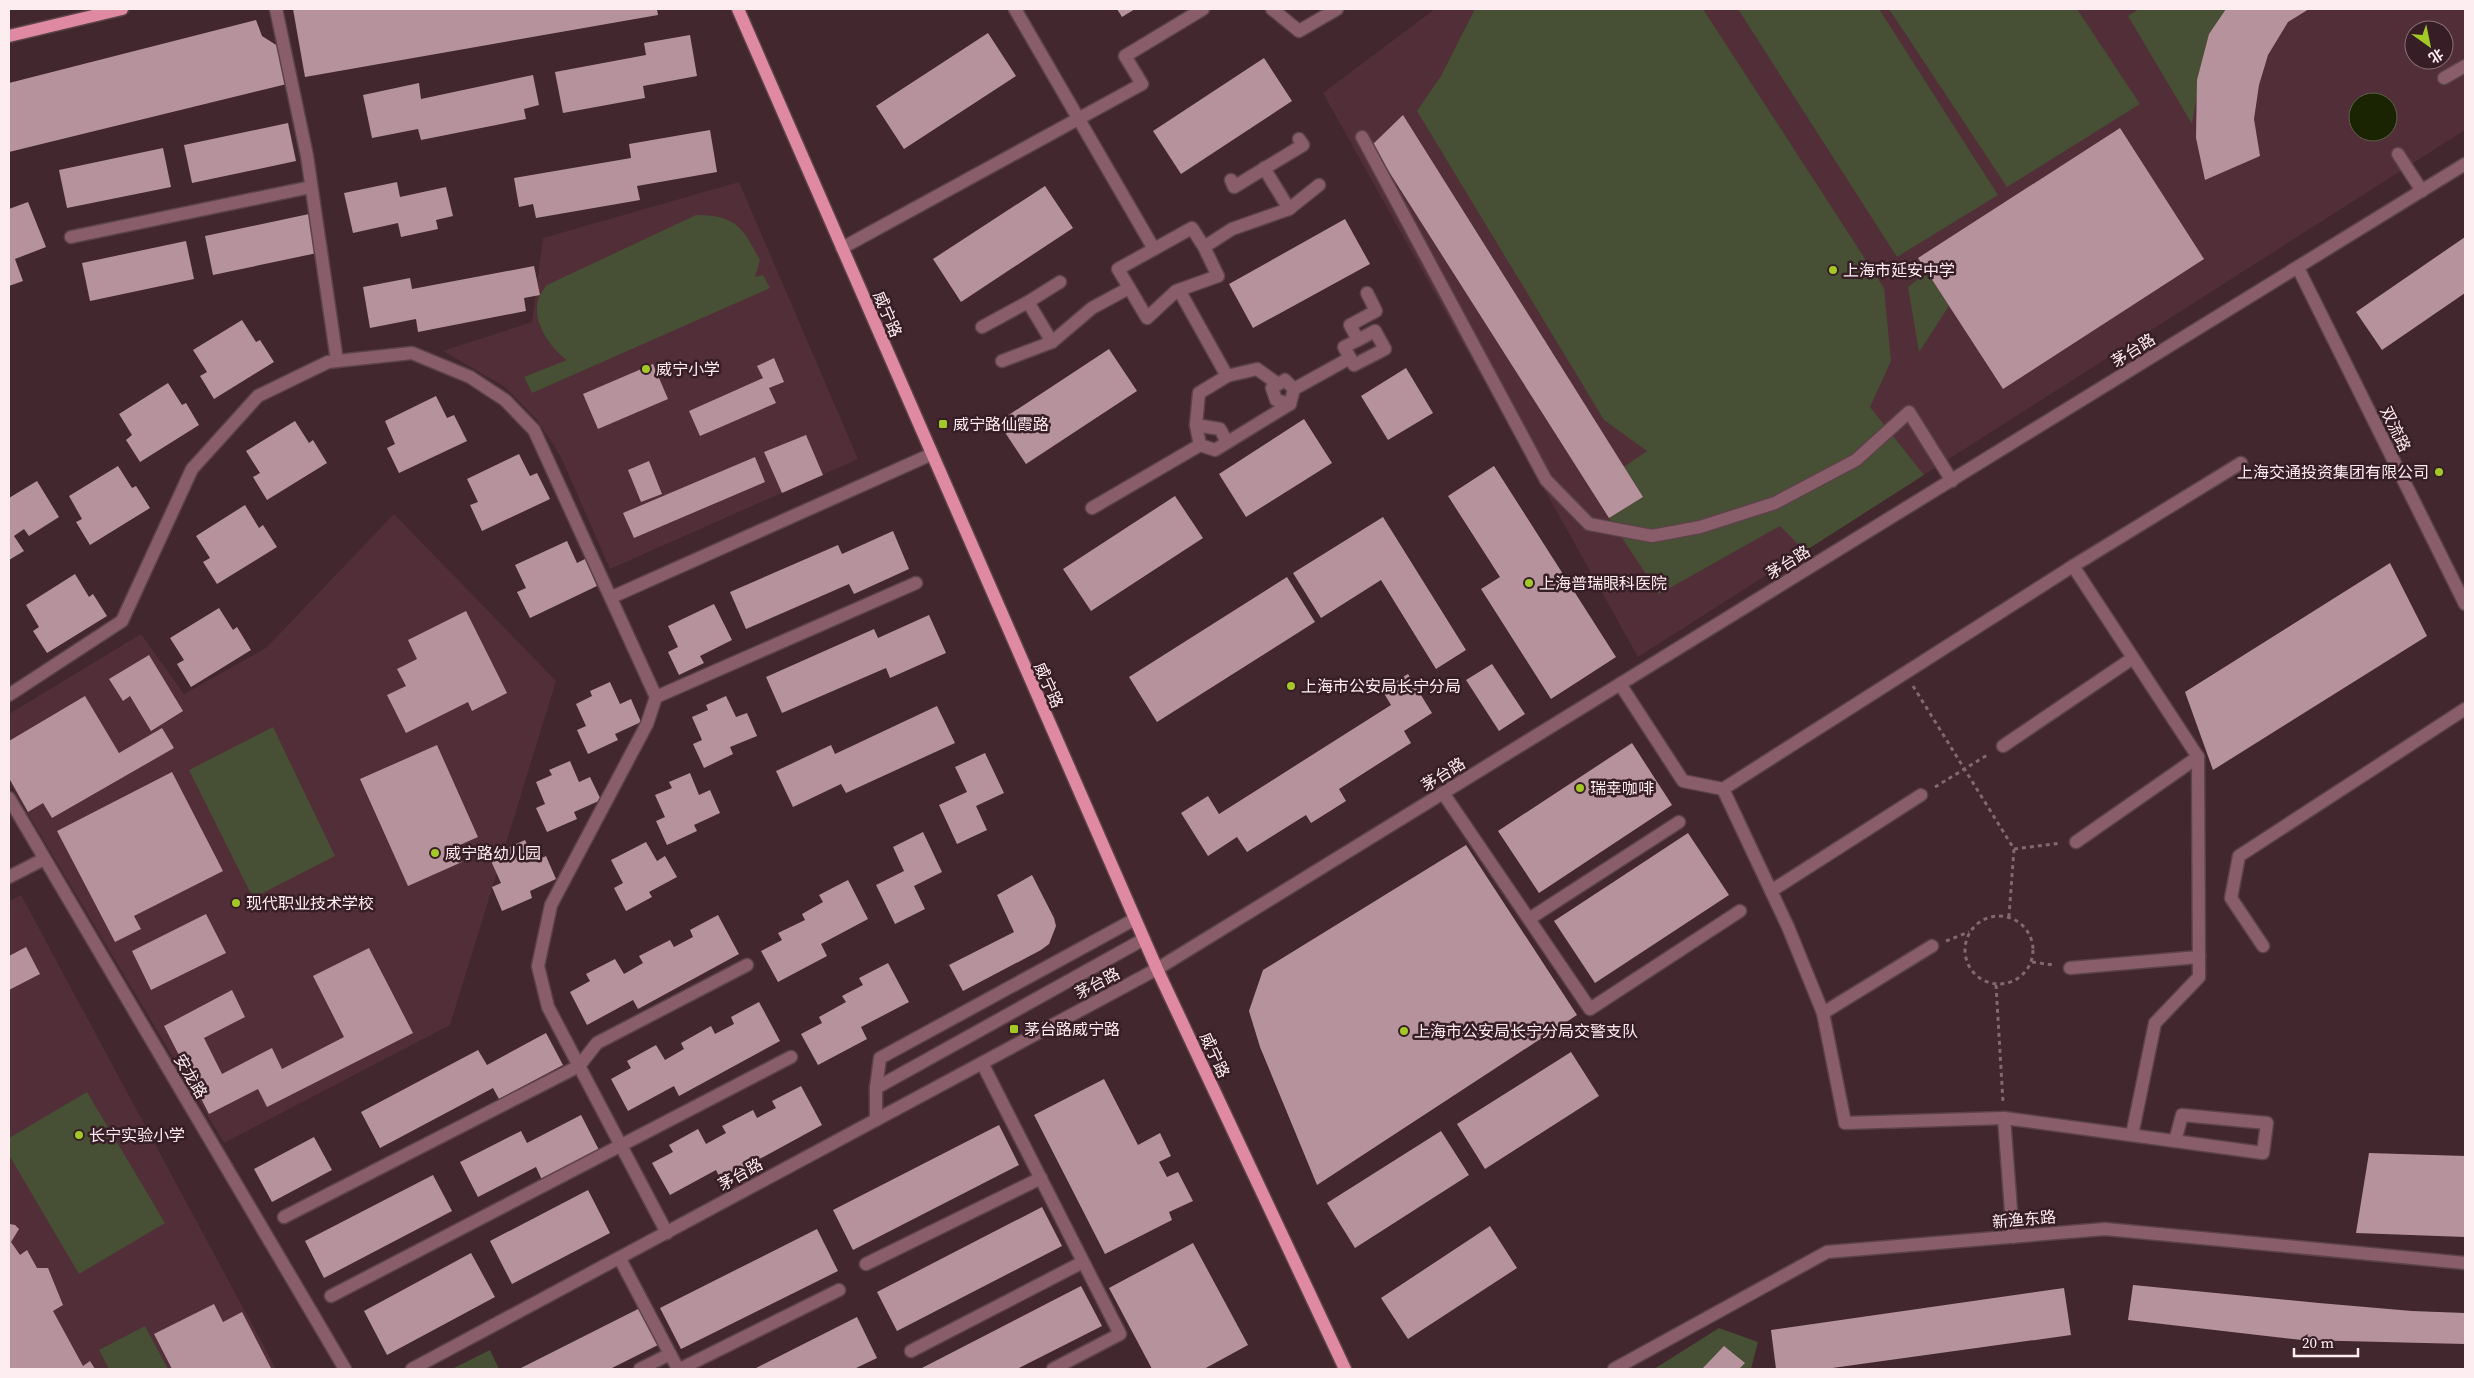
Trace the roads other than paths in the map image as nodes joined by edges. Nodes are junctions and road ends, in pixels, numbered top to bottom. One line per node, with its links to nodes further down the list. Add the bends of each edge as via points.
1 (122, 9): 8 (main road)
2 (276, 9): 19 (street)
3 (738, 9): 24 (main road, 威宁路)
4 (1015, 9): 11 (street)
5 (1203, 9): 11 (street, via 1125,56 1142,84)
6 (1272, 9): 7 (street, via 1299,30)
7 (1337, 9)
8 (9, 36)
9 (2465, 66): 10 (street)
10 (2444, 78)
11 (1079, 119): 24 (street); 25 (street)
12 (1362, 137): 47 (street, via 1546,480 1589,524 1652,536 1700,526 1775,502 1856,460 1909,412)
13 (1299, 139): 16 (street, via 1303,145)
14 (2398, 154): 20 (street)
15 (2465, 164): 20 (street, 茅台路)
16 (1264, 168): 17 (street, via 1234,186); 21 (street)
17 (1231, 180)
18 (1319, 185): 21 (street)
19 (312, 187): 22 (street); 36 (street)
20 (2422, 191): 26 (street, 茅台路)
21 (1289, 209): 23 (street, via 1232,229)
22 (71, 237)
23 (1204, 247): 25 (street, via 1192,228); 29 (street, via 1218,276)
24 (842, 248): 45 (main road, 威宁路)
25 (1154, 249): 28 (street, via 1118,269)
26 (2298, 268): 47 (street, 茅台路); 52 (street, 双流路)
27 (1060, 282): 31 (street)
28 (1130, 288): 29 (street, via 1147,318); 34 (street, via 1092,308)
29 (1179, 290): 38 (street)
30 (1367, 293): 33 (street, via 1376,311 1350,325)
31 (1028, 302): 32 (street); 34 (street)
32 (982, 327)
33 (1358, 340): 35 (street, via 1344,347); 35 (street, via 1375,330 1385,349 1354,366)
34 (1052, 342): 37 (street)
35 (1350, 358): 40 (street)
36 (337, 361): 51 (street, via 412,354 470,377 505,400 534,430); 55 (street, via 328,362 258,396 192,469 122,621)
37 (1002, 361)
38 (1227, 376): 39 (street, via 1257,370); 42 (street, via 1199,393)
39 (1278, 384): 40 (street, via 1285,380); 41 (street, via 1272,388 1276,400)
40 (1294, 389): 41 (street)
41 (1290, 404): 43 (street)
42 (1196, 425): 43 (street, via 1220,429); 44 (street)
43 (1227, 442): 44 (street, via 1215,450)
44 (1200, 445): 48 (street)
45 (932, 454): 51 (street); 70 (main road, 威宁路)
46 (2241, 463): 49 (street)
47 (1952, 481): 54 (street, 茅台路)
48 (1092, 508)
49 (2073, 566): 53 (street); 60 (street)
50 (916, 583): 56 (street)
51 (612, 597): 56 (street)
52 (2465, 604)
53 (2133, 658): 58 (street); 59 (street)
54 (1620, 684): 60 (street, via 1683,781); 61 (street, 茅台路)
55 (9, 695)
56 (656, 697): 82 (street, via 647,724 551,905 538,966 548,1008)
57 (2465, 709): 74 (street, via 2239,856 2231,898)
58 (2003, 746)
59 (2198, 757): 65 (street); 75 (street)
60 (1723, 789): 68 (street)
61 (1443, 793): 71 (street); 78 (street, 茅台路)
62 (1921, 795): 68 (street)
63 (9, 798): 66 (street, 安龙路)
64 (1679, 822): 71 (street)
65 (2076, 842)
66 (44, 859): 67 (street); 101 (street, 安龙路)
67 (9, 878)
68 (1771, 891): 79 (street)
69 (1740, 911): 71 (street, via 1590,1009)
70 (1135, 919): 72 (main road, 威宁路); 83 (street, via 880,1058)
71 (1529, 919)
72 (1144, 939): 78 (main road, 威宁路); 83 (street)
73 (1932, 946): 79 (street)
74 (2263, 946)
75 (2199, 957): 77 (street); 86 (street, via 2199,977 2155,1023)
76 (747, 965): 82 (street, via 597,1043)
77 (2070, 968)
78 (1157, 969): 81 (street, 茅台路); 106 (main road, 威宁路)
79 (1823, 1013): 84 (street, via 1845,1123)
80 (791, 1057): 88 (street)
81 (982, 1063): 85 (street, 茅台路); 89 (street)
82 (579, 1066): 88 (street); 90 (street)
83 (876, 1088): 85 (street)
84 (2004, 1118): 86 (street); 92 (street)
85 (876, 1120): 91 (street, 茅台路)
86 (2132, 1135): 87 (street)
87 (2176, 1141): 87 (street, via 2263,1153 2267,1123 2182,1115)
88 (622, 1146): 91 (street); 98 (street)
89 (1041, 1178): 94 (street); 96 (street)
90 (284, 1217)
91 (667, 1233): 93 (street, 茅台路)
92 (2013, 1237): 95 (street, 新渔东路, via 2105,1229); 107 (street, 新渔东路, via 1827,1252)
93 (620, 1258): 100 (street); 102 (street, 茅台路)
94 (1083, 1262): 99 (street); 105 (street, via 1120,1334)
95 (2465, 1263)
96 (866, 1264)
97 (839, 1290): 104 (street)
98 (331, 1296)
99 (910, 1350)
100 (670, 1354): 103 (street); 104 (street)
101 (345, 1369)
102 (412, 1369)
103 (640, 1369)
104 (679, 1369)
105 (1052, 1369)
106 (1345, 1369)
107 (1614, 1369)

